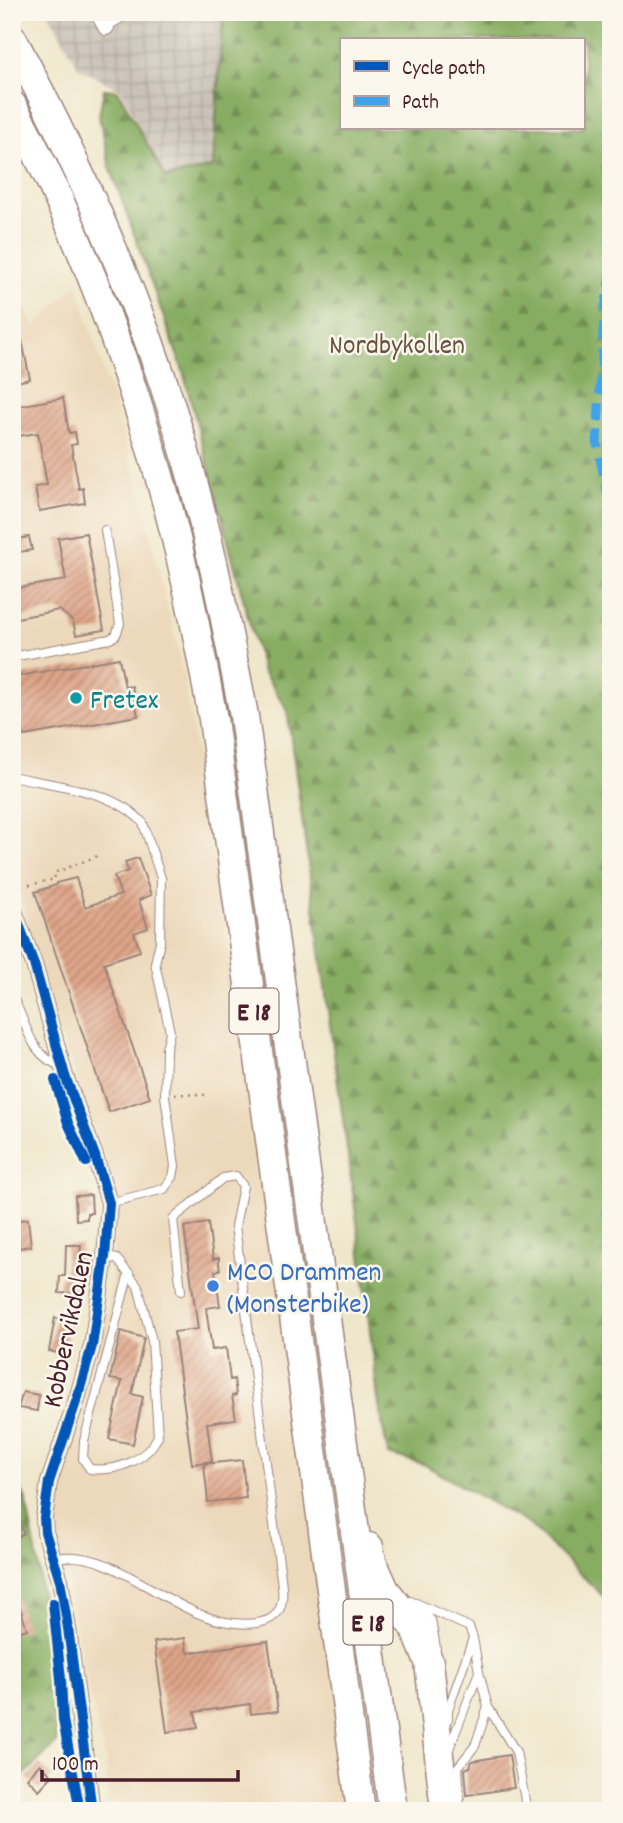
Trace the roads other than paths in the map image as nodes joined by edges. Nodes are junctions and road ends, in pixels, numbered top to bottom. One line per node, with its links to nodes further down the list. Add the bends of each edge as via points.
1 (98, 12): 3 (street)
2 (132, 12): 3 (lane)
3 (106, 27)
4 (12, 38): 16 (highway, E 18, via 50,109 128,288 179,433 222,601 244,716)
5 (12, 105): 27 (highway, E 18, via 71,229 125,368 166,501 191,605 213,719)
6 (105, 530): 7 (lane, via 120,624 116,635)
7 (12, 657)
8 (12, 776): 12 (lane, via 102,796 137,816 161,878 160,942 155,962 170,1032 165,1096 175,1166 164,1189)
9 (12, 906): 11 (street, Kobbervikdalen, via 34,964)
10 (12, 996): 11 (lane, via 35,1047 43,1058)
11 (62, 1066): 12 (street, Kobbervikdalen)
12 (109, 1203): 13 (street, Kobbervikdalen)
13 (106, 1257): 14 (lane, via 117,1259); 17 (street, Kobbervikdalen, via 86,1368 46,1495 45,1532)
14 (129, 1273): 14 (lane, via 138,1286 152,1341 158,1436 140,1459 101,1471 90,1469 83,1458 84,1441)
15 (181, 1291): 17 (lane, via 173,1219 223,1178 236,1176 243,1186 235,1226 281,1578 279,1611 264,1622 229,1622 185,1608 99,1562)
16 (342, 1433): 18 (highway, via 372,1561); 28 (highway, E 18)
17 (54, 1558): 26 (street, Kobbervikdalen)
18 (398, 1595): 19 (lane, via 469,1626); 20 (lane, via 431,1620); 29 (highway, via 429,1662)
19 (473, 1638): 21 (lane); 24 (lane)
20 (440, 1671)
21 (479, 1672): 23 (lane); 25 (lane)
22 (445, 1697): 24 (lane)
23 (488, 1707): 29 (lane, via 475,1746 458,1767 460,1799); 30 (lane, via 516,1752)
24 (448, 1710): 25 (lane)
25 (449, 1748): 29 (lane)
26 (92, 1811)
27 (361, 1811)
28 (393, 1811)
29 (447, 1811)
30 (527, 1811)

